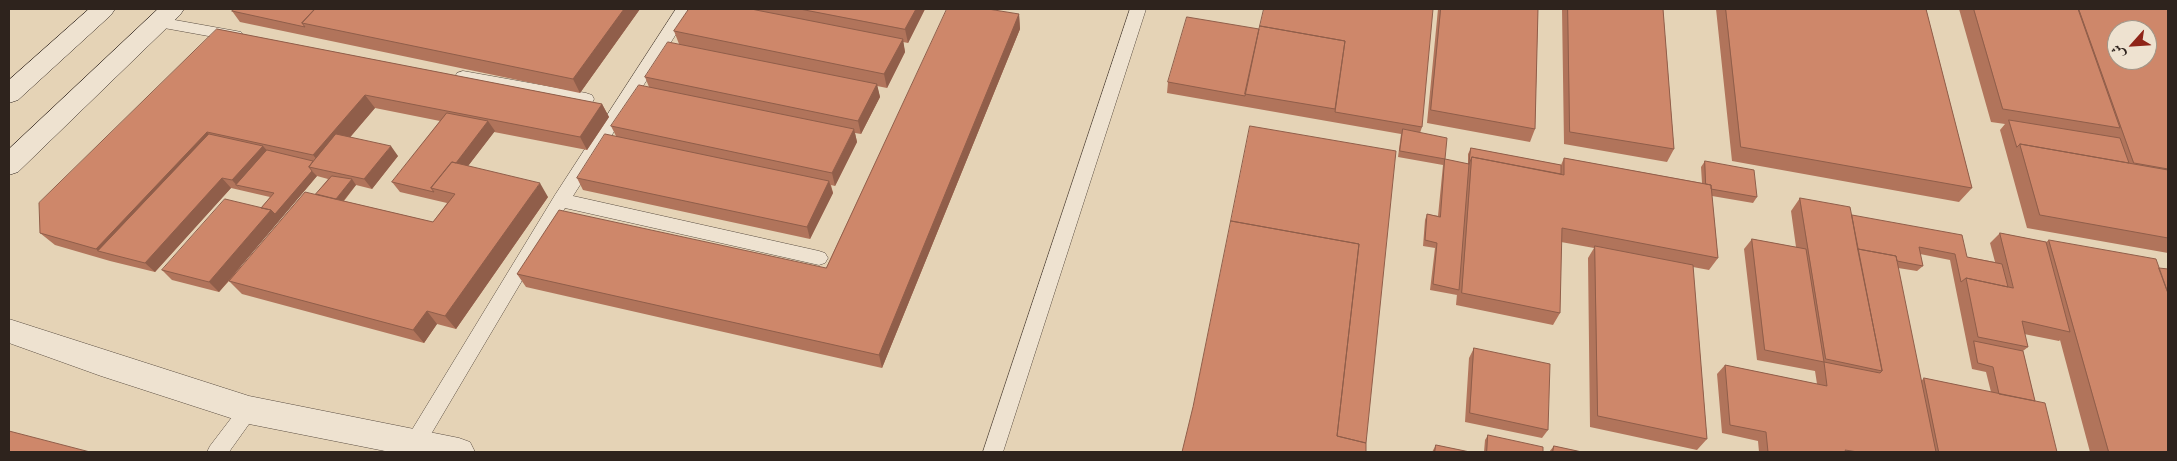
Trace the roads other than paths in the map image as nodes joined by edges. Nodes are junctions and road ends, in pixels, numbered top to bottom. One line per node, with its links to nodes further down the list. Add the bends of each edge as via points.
1 (103, 9): 6 (street)
2 (684, 9): 12 (lane)
3 (1138, 9): 19 (lane)
4 (165, 15): 5 (lane); 11 (street)
5 (255, 39)
6 (49, 58): 8 (street); 10 (street, via 47,68 35,87)
7 (450, 74): 9 (lane)
8 (9, 94)
9 (586, 99)
10 (9, 113)
11 (9, 165)
12 (561, 200): 13 (lane); 16 (lane)
13 (819, 258)
14 (9, 331): 15 (street)
15 (249, 410): 16 (street); 17 (lane)
16 (413, 448): 18 (street)
17 (217, 452)
18 (459, 452)
19 (993, 452)

